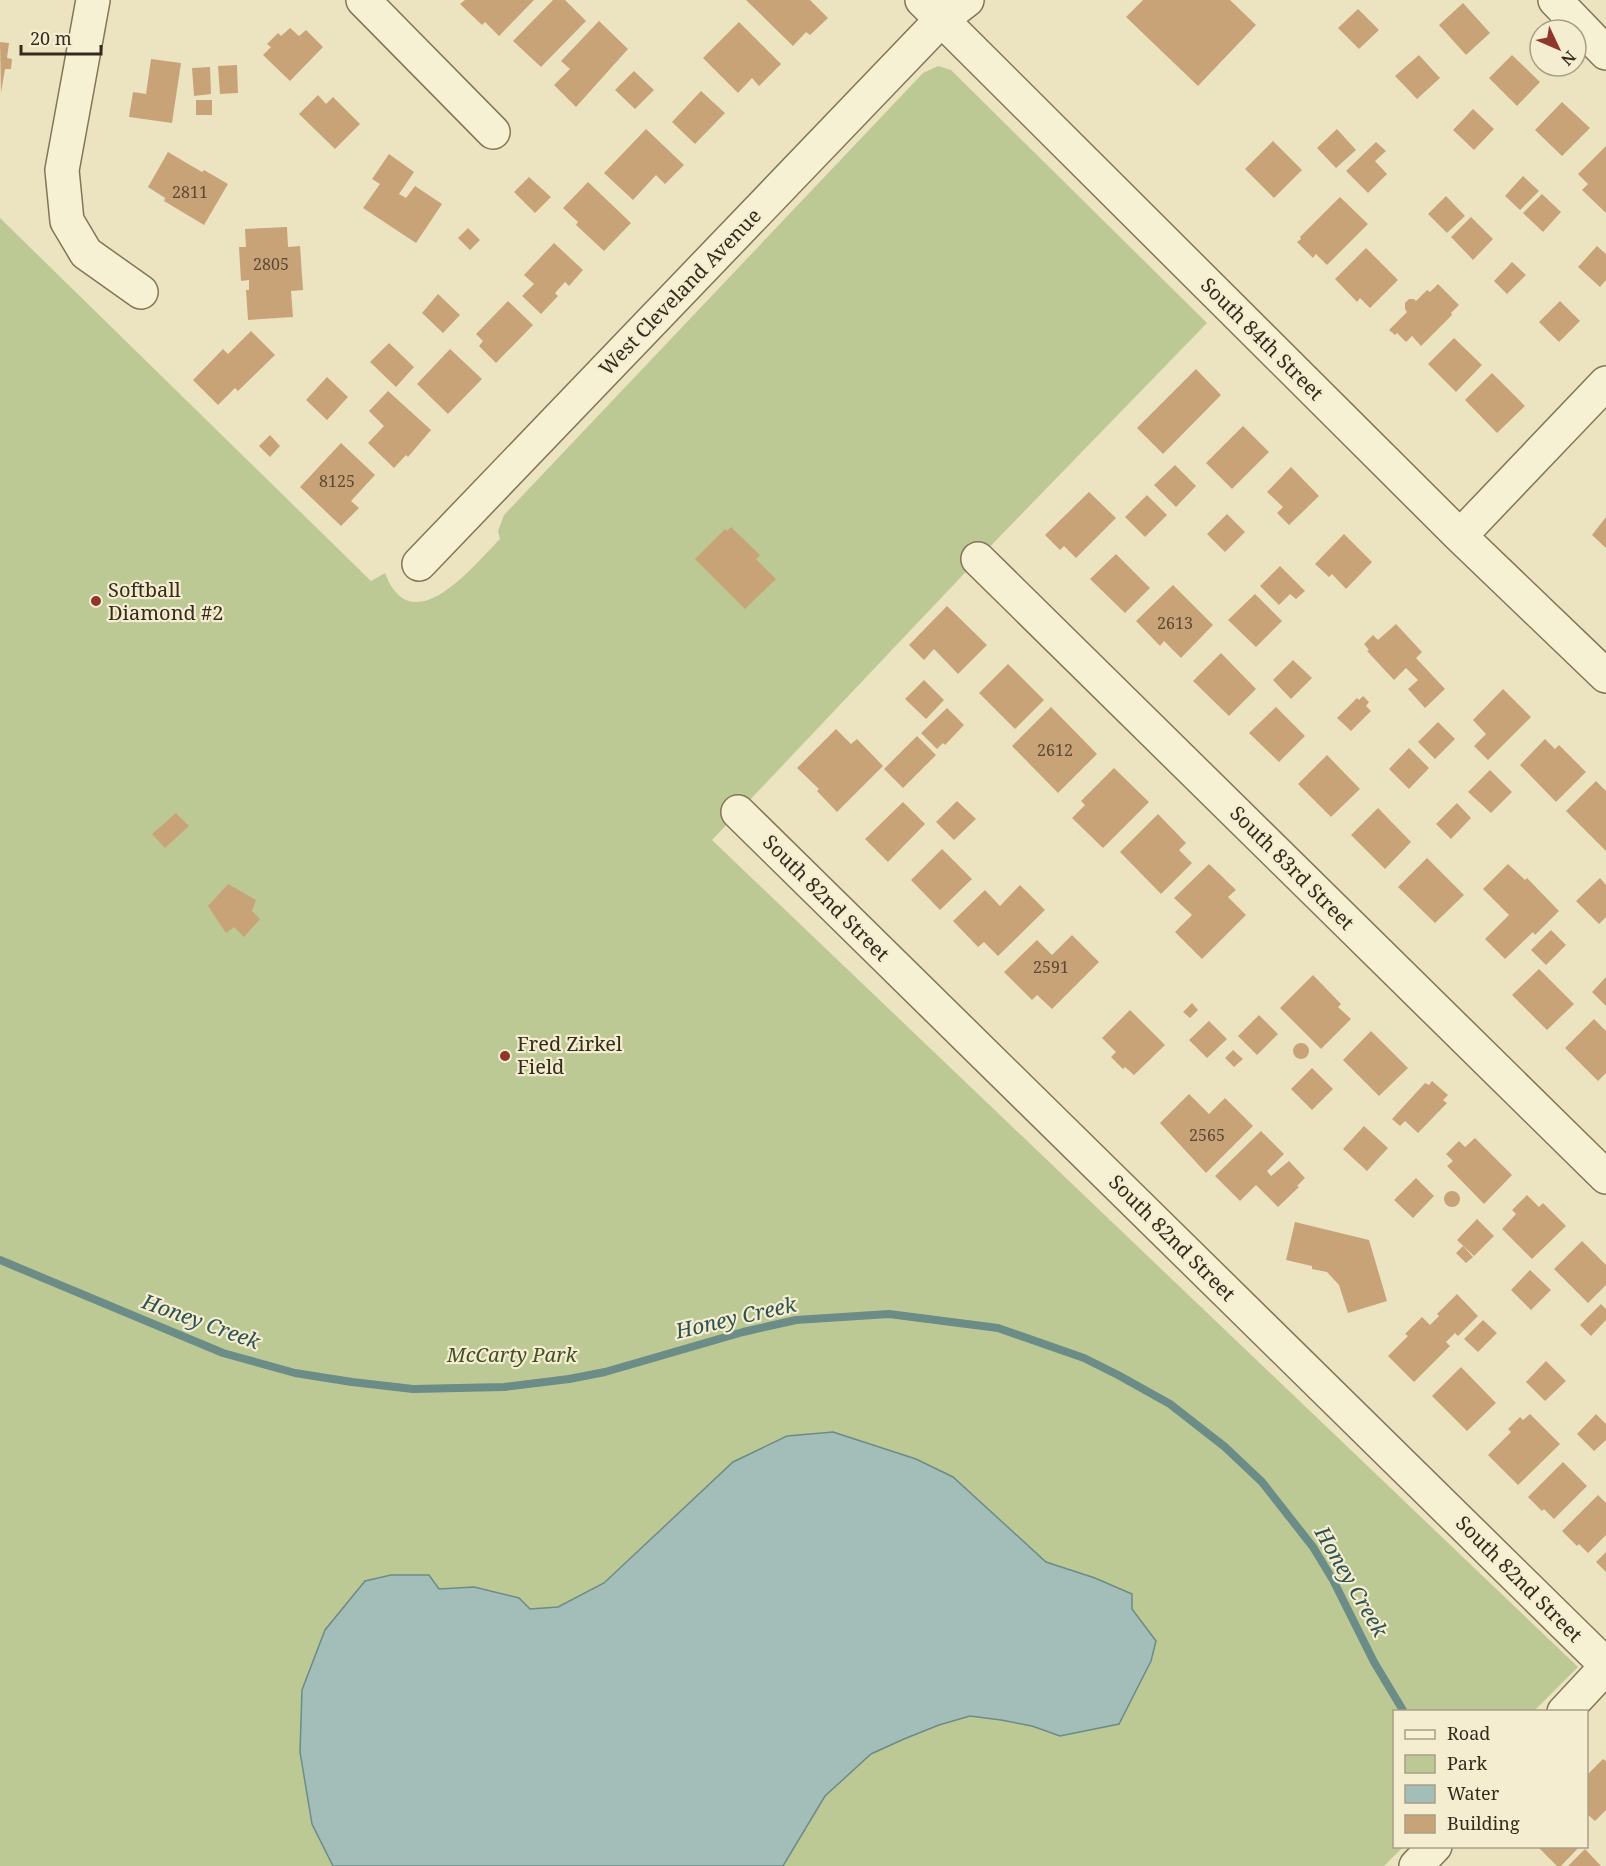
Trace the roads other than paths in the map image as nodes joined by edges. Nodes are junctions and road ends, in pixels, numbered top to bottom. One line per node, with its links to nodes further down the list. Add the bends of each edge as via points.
1 (93, 0): 8 (street, via 62,170 67,221 86,253)
2 (363, 0): 7 (street)
3 (967, 0): 5 (street, West Cleveland Avenue)
4 (1555, 0): 6 (street)
5 (936, 7): 10 (street, South 84th Street); 12 (street, West Cleveland Avenue)
6 (1606, 53)
7 (493, 132)
8 (141, 292)
9 (1606, 383): 10 (street)
10 (1460, 536): 13 (street, South 84th Street)
11 (978, 559): 15 (street, South 83rd Street)
12 (419, 564)
13 (1606, 676)
14 (738, 812): 16 (street, South 82nd Street)
15 (1606, 1177)
16 (1606, 1666): 17 (street)
17 (1566, 1710)
18 (1433, 1848): 19 (street)
19 (1416, 1866)

